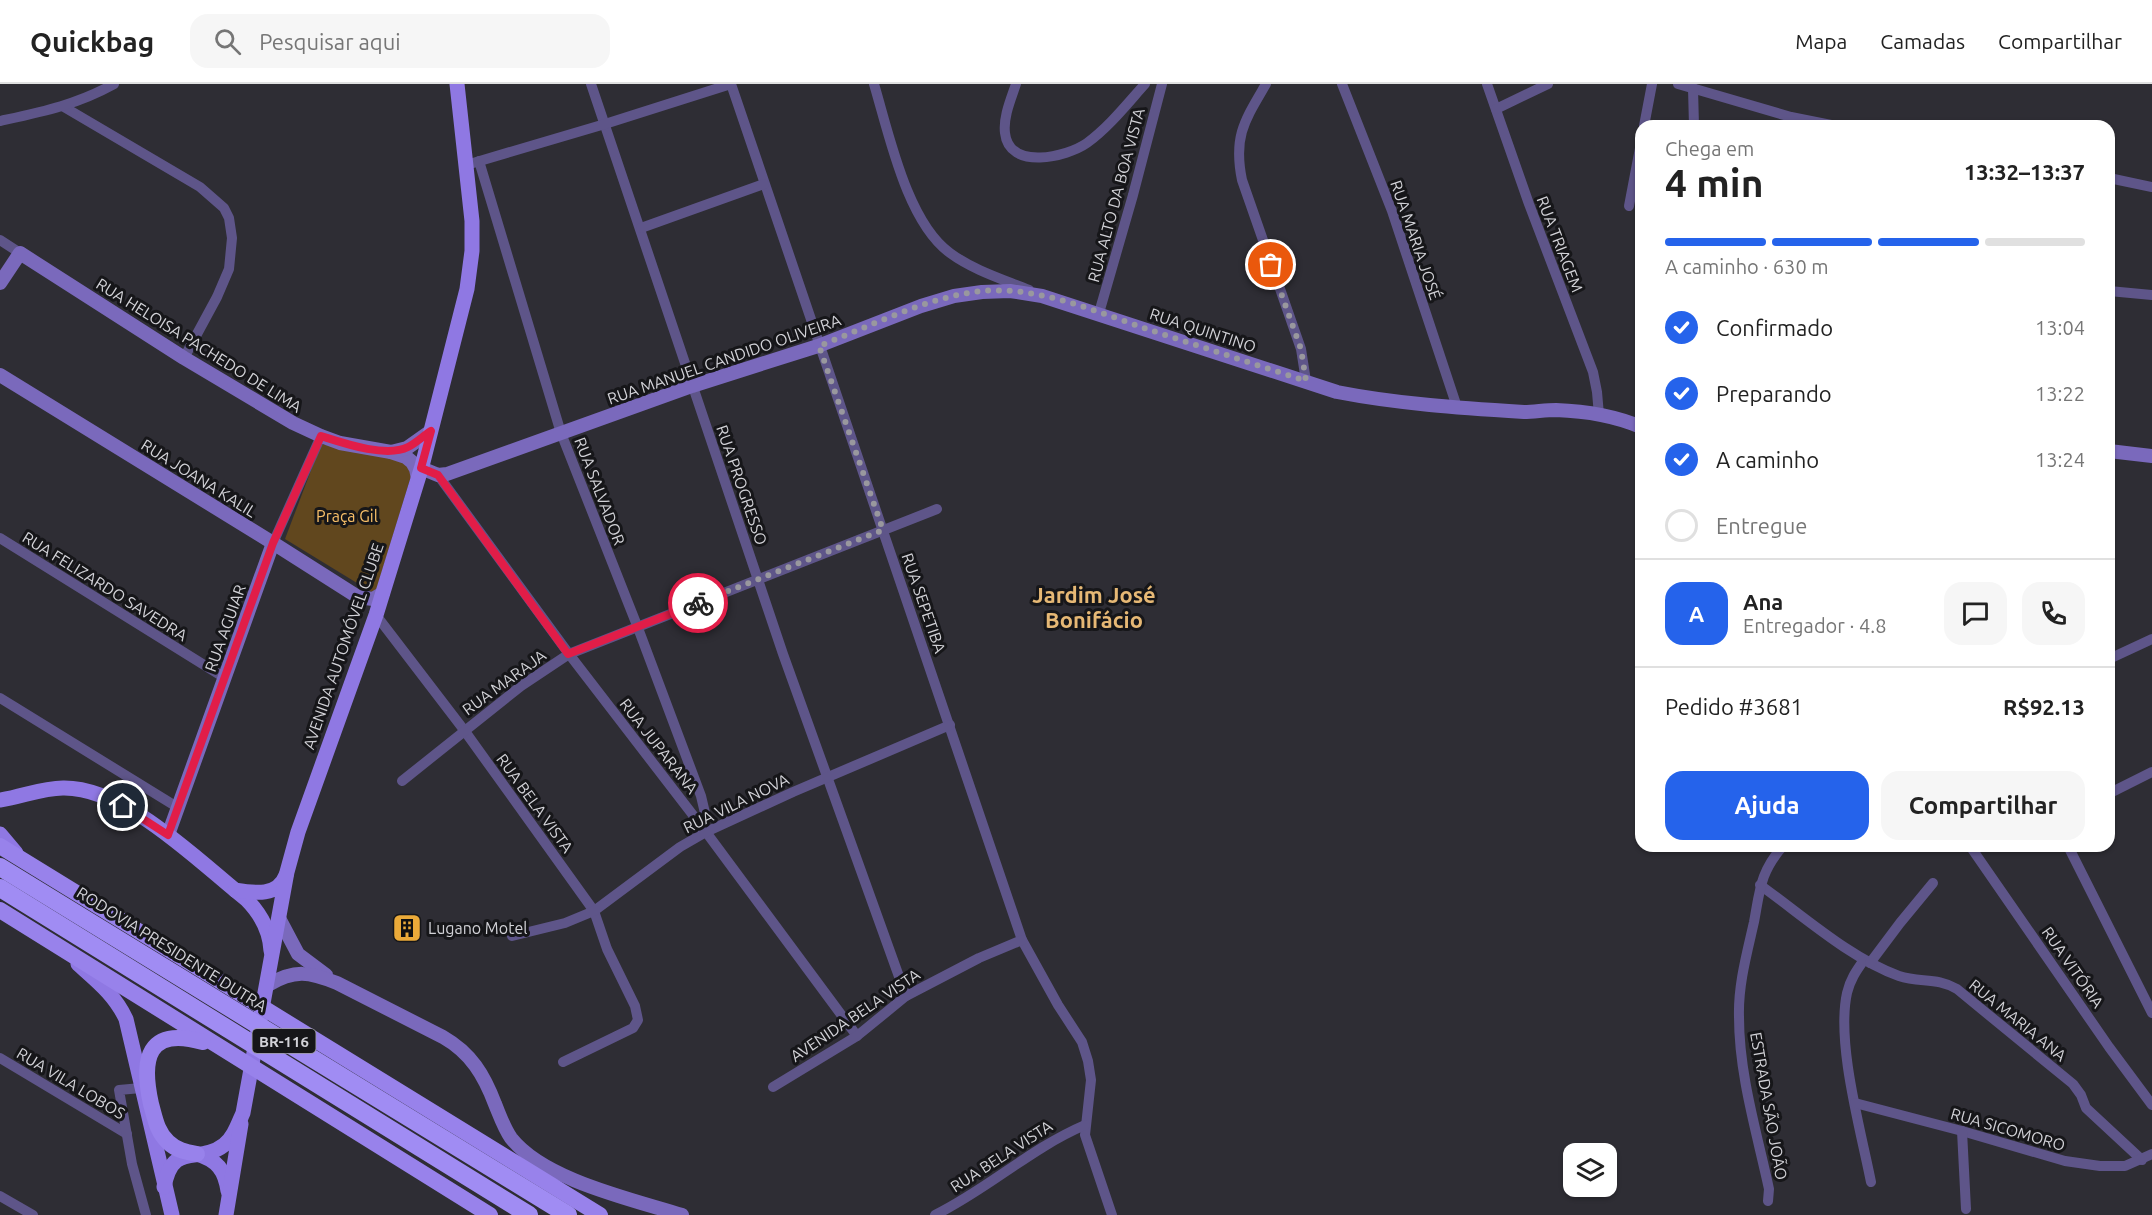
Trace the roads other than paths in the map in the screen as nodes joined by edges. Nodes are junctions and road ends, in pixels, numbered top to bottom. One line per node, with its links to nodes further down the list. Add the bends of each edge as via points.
1 (114, 84): 16 (street)
2 (458, 84): 23 (main road, AVENIDA AUTOMÓVEL CLUBE)
3 (591, 84): 22 (street, RUA PROGRESSO)
4 (731, 84): 22 (street); 26 (street, RUA SEPETIBA)
5 (873, 84): 35 (street, RUA QUINTINO, via 902,176 931,236 949,253 975,268)
6 (1016, 84): 7 (street, via 1005,120 1005,135 1010,146 1019,152 1047,159 1086,144)
7 (1145, 84)
8 (1162, 84): 36 (street, RUA ALTO DA BOA VISTA)
9 (1266, 84): 40 (street, via 1240,132 1238,164 1301,349)
10 (1342, 84): 42 (street, RUA MARIA JOSÉ, via 1392,211)
11 (1487, 84): 17 (street, RUA TRIAGEM)
12 (1548, 84): 17 (street)
13 (1652, 84): 18 (street)
14 (1678, 84): 15 (street)
15 (1693, 88): 19 (street); 20 (street)
16 (64, 107): 21 (street); 38 (street, via 200,187 224,208 229,218 229,269)
17 (1496, 109): 43 (street, RUA TRIAGEM, via 1593,372)
18 (1645, 120)
19 (1694, 120)
20 (1788, 120)
21 (0, 121)
22 (604, 124): 23 (street); 29 (street, RUA PROGRESSO)
23 (472, 163): 45 (main road, AVENIDA AUTOMÓVEL CLUBE, via 469,280); 46 (street, RUA SALVADOR)
24 (1635, 174): 28 (street)
25 (2115, 179): 27 (street)
26 (764, 184): 29 (street); 37 (street, RUA SEPETIBA)
27 (2152, 187)
28 (1629, 206)
29 (641, 228): 41 (street, RUA PROGRESSO)
30 (0, 240): 31 (street, RUA HELOISA PACHEDO DE LIMA)
31 (20, 253): 32 (main road); 38 (main road, RUA HELOISA PACHEDO DE LIMA)
32 (0, 284)
33 (2115, 291): 34 (street)
34 (2152, 294)
35 (1042, 296): 36 (main road, RUA QUINTINO); 37 (main road, RUA MANUEL CANDIDO OLIVEIRA, via 982,291 954,296)
36 (1099, 313): 40 (main road, RUA QUINTINO)
37 (819, 346): 41 (main road, RUA MANUEL CANDIDO OLIVEIRA); 54 (street, RUA SEPETIBA)
38 (184, 358): 47 (main road, RUA HELOISA PACHEDO DE LIMA)
39 (0, 375): 56 (main road, RUA JOANA KALIL)
40 (1306, 381): 42 (main road, RUA QUINTINO, via 1375,400)
41 (692, 386): 46 (main road, RUA MANUEL CANDIDO OLIVEIRA); 57 (street, RUA PROGRESSO)
42 (1457, 407): 43 (main road, RUA QUINTINO)
43 (1599, 415): 44 (main road, RUA QUINTINO)
44 (1635, 425)
45 (431, 431): 48 (main road, via 406,448); 51 (main road, AVENIDA AUTOMÓVEL CLUBE)
46 (561, 434): 52 (main road, RUA MANUEL CANDIDO OLIVEIRA); 60 (street, RUA SALVADOR)
47 (321, 436): 48 (main road, RUA HELOISA PACHEDO DE LIMA); 56 (street, RUA AGUIAR)
48 (391, 452): 51 (main road, RUA HELOISA PACHEDO DE LIMA, via 412,462)
49 (2115, 452): 50 (main road)
50 (2152, 456)
51 (419, 474): 52 (main road); 58 (main road, AVENIDA AUTOMÓVEL CLUBE)
52 (438, 475): 64 (street, RUA JUPARANA)
53 (937, 509): 54 (street, RUA MARAJA)
54 (883, 530): 57 (street, RUA MARAJA); 68 (street, RUA SEPETIBA)
55 (0, 538): 66 (street, RUA FELIZARDO SAVEDRA)
56 (273, 543): 58 (main road, RUA JOANA KALIL, via 357,597 373,599); 66 (main road, RUA AGUIAR)
57 (758, 579): 60 (street, RUA MARAJA); 71 (street, RUA PROGRESSO)
58 (383, 593): 59 (main road, AVENIDA AUTOMÓVEL CLUBE)
59 (376, 615): 61 (street, RUA BELA VISTA); 62 (main road, AVENIDA AUTOMÓVEL CLUBE)
60 (638, 628): 64 (street, RUA MARAJA); 77 (street, RUA SALVADOR, via 701,796)
61 (389, 631): 62 (street); 69 (street, RUA BELA VISTA)
62 (369, 633): 86 (main road, AVENIDA AUTOMÓVEL CLUBE, via 312,788)
63 (2152, 639): 65 (street)
64 (568, 654): 69 (street, RUA MARAJA); 77 (street, RUA JUPARANA)
65 (2115, 656)
66 (225, 678): 75 (main road, RUA AGUIAR)
67 (0, 698): 75 (street)
68 (950, 725): 71 (street, RUA VILA NOVA); 95 (street, RUA SEPETIBA)
69 (464, 730): 72 (street, RUA MARAJA); 92 (street, RUA BELA VISTA)
70 (2152, 772): 73 (street)
71 (827, 778): 77 (street, RUA VILA NOVA); 101 (street, RUA PROGRESSO)
72 (402, 780)
73 (2115, 790)
74 (6, 799): 76 (main road); 79 (main road, via 48,789 80,789 109,798)
75 (177, 807): 79 (main road, RUA AGUIAR)
76 (0, 809)
77 (704, 829): 92 (street, RUA VILA NOVA); 103 (street, RUA JUPARANA)
78 (0, 834): 84 (main road)
79 (168, 835): 90 (main road)
80 (0, 846): 84 (highway, BR-116)
81 (1778, 852): 88 (street, ESTRADA SÃO JOÃO)
82 (1974, 852): 110 (street, RUA VITÓRIA)
83 (2071, 852): 102 (street)
84 (25, 862): 131 (highway, BR-116)
85 (0, 867): 130 (highway, RODOVIA PRESIDENTE DUTRA / BR-116)
86 (287, 872): 90 (main road, via 282,885 275,889); 93 (main road, AVENIDA AUTOMÓVEL CLUBE)
87 (1933, 883): 97 (street)
88 (1760, 885): 97 (street, RUA MARIA ANA); 122 (street, ESTRADA SÃO JOÃO, via 1739,1016 1745,1076)
89 (0, 888): 129 (highway, BR-116)
90 (234, 890): 98 (main road, via 256,909 265,924)
91 (0, 910): 96 (highway, BR-116)
92 (594, 910): 94 (street, RUA VILA NOVA, via 565,923); 106 (street, RUA BELA VISTA, via 638,1020 633,1028)
93 (280, 920): 98 (main road, AVENIDA AUTOMÓVEL CLUBE); 99 (main road, via 298,954)
94 (512, 936)
95 (1022, 940): 101 (street, AVENIDA BELA VISTA); 112 (street, RUA SEPETIBA, via 1082,1042 1091,1080)
96 (53, 943): 104 (highway, BR-116); 108 (main road, via 106,990 122,1010 130,1030)
97 (1867, 961): 109 (street, via 1854,974 1845,1009 1848,1066); 117 (street, RUA MARIA ANA, via 1900,976 1946,982 1957,989 2073,1084 2086,1108)
98 (272, 963): 100 (main road, AVENIDA AUTOMÓVEL CLUBE)
99 (337, 983): 100 (main road, via 298,973 278,979); 132 (main road, via 457,1045 483,1076 506,1130 544,1166 596,1188)
100 (267, 991): 111 (main road, AVENIDA AUTOMÓVEL CLUBE)
101 (906, 996): 103 (street, AVENIDA BELA VISTA)
102 (2152, 1013)
103 (857, 1036): 107 (street, AVENIDA BELA VISTA)
104 (222, 1049): 115 (highway, via 175,1038 157,1044 147,1060 147,1084 158,1129 170,1144); 128 (highway, BR-116)
105 (0, 1058): 114 (street, RUA VILA LOBOS)
106 (563, 1062)
107 (773, 1087)
108 (141, 1088): 114 (street, via 119,1090); 119 (main road)
109 (1855, 1103): 113 (street, RUA SICOMORO); 118 (street)
110 (2152, 1105)
111 (243, 1113): 115 (main road, via 226,1143); 121 (main road)
112 (1085, 1125): 133 (street, RUA BELA VISTA, via 1053,1139); 134 (street, RUA SEPETIBA, via 1088,1148)
113 (1962, 1131): 117 (street, RUA SICOMORO, via 2077,1163 2125,1166); 123 (street)
114 (127, 1134): 125 (street)
115 (197, 1154): 119 (main road, via 173,1163); 121 (main road, via 219,1165)
116 (2152, 1154): 117 (street, RUA SICOMORO)
117 (2142, 1160)
118 (1871, 1182)
119 (164, 1187): 126 (main road)
120 (0, 1196): 124 (street)
121 (229, 1197): 127 (main road)
122 (1768, 1201)
123 (1966, 1209)
124 (33, 1215)
125 (146, 1215)
126 (172, 1215)
127 (226, 1215)
128 (490, 1215)
129 (529, 1215)
130 (568, 1215)
131 (600, 1215)
132 (682, 1215)
133 (935, 1215)
134 (1112, 1215)

